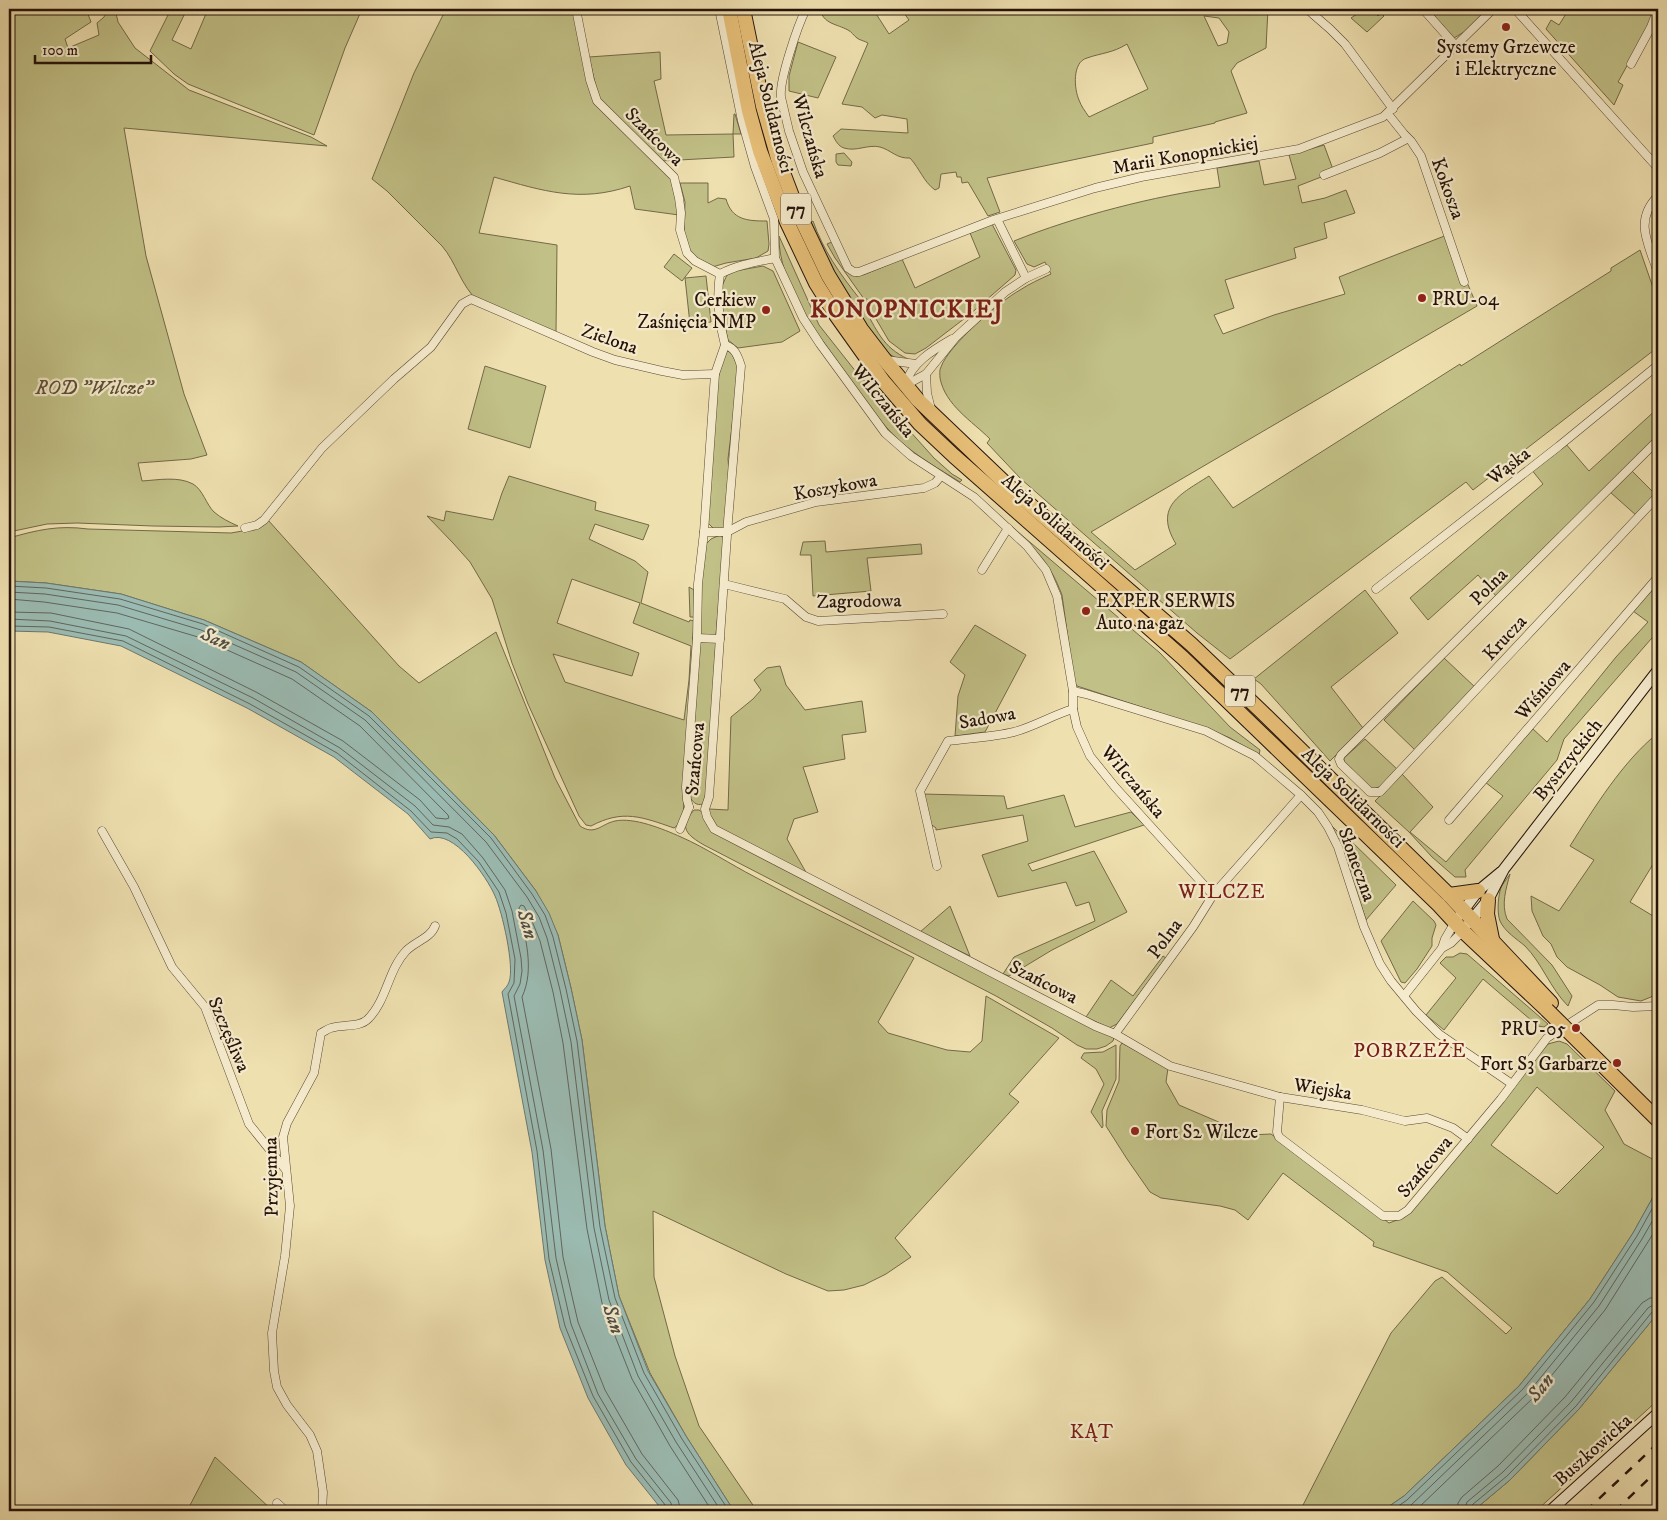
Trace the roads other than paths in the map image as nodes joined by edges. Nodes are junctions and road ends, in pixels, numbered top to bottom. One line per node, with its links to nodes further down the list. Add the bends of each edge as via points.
1 (576, 9): 22 (street, Szańcowa, via 597,101 674,177 681,213 680,230 687,252 694,261)
2 (719, 9): 19 (street, WiIczańska, via 742,122 774,219)
3 (729, 9): 34 (highway, Aleja Solidarności / 77, via 749,111 787,222 816,283)
4 (743, 9): 28 (highway, Aleja Solidarności / 77, via 763,106 789,191 828,275)
5 (806, 9): 20 (street, Wilczańska, via 781,92 801,168)
6 (1307, 9): 13 (street, Kokosza, via 1345,44)
7 (1422, 9): 11 (street)
8 (1493, 9): 11 (street, Marii Konopnickiej)
9 (1515, 9): 15 (street)
10 (1658, 9): 12 (street)
11 (1456, 45): 13 (street, Marii Konopnickiej)
12 (1631, 64)
13 (1390, 111): 14 (street, Kokosza); 18 (street, Marii Konopnickiej, via 1383,117 1299,149 1141,177)
14 (1407, 138): 16 (street, via 1380,153); 25 (street, Kokosza, via 1421,156)
15 (1658, 168)
16 (1324, 175)
17 (1658, 196): 23 (street, via 1647,210 1644,226)
18 (997, 219): 20 (street, Marii Konopnickiej, via 859,272); 24 (street)
19 (775, 258): 22 (street); 37 (street, WiIczańska, via 803,318 876,422 900,448)
20 (848, 268)
21 (1046, 269): 24 (street)
22 (720, 274): 27 (street, Szańcowa, via 718,292)
23 (1658, 274)
24 (1026, 278): 26 (street, via 1005,292)
25 (1464, 282)
26 (956, 337): 29 (street); 32 (street)
27 (725, 345): 31 (street); 42 (street, Szańcowa, via 731,346 741,366)
28 (884, 359): 29 (street); 33 (highway, Aleja Solidarności / 77)
29 (916, 364): 33 (street)
30 (1658, 364): 46 (street, Wąska)
31 (715, 374): 39 (street, Zielona, via 662,372 615,360 471,299 462,304 431,347 322,448 264,520); 41 (street, Szańcowa)
32 (926, 374): 33 (street); 35 (street)
33 (905, 385): 34 (street); 35 (highway, Aleja Solidarności / 77)
34 (893, 394): 64 (highway, Aleja Solidarności / 77, via 974,474 1183,658)
35 (932, 412): 62 (highway, Aleja Solidarności / 77, via 1005,483 1191,644)
36 (1658, 440): 53 (street, Polna, via 1341,755 1341,764)
37 (941, 476): 40 (street, WiIczańska, via 974,497); 42 (street, Koszykowa, via 924,488 816,502 746,522)
38 (1658, 496): 53 (street, Krucza, via 1380,792)
39 (246, 528)
40 (1008, 528): 43 (street); 51 (street, WiIczańska, via 1036,557 1052,583)
41 (704, 532): 42 (street, Koszykowa); 48 (street, Szańcowa, via 698,584)
42 (727, 532): 45 (street, Szańcowa)
43 (982, 570)
44 (1658, 577): 57 (street, Wiśniowa)
45 (724, 584): 47 (street, Zagrodowa, via 785,599 806,617 818,621); 49 (street, Szańcowa)
46 (1376, 589)
47 (943, 614)
48 (697, 638): 49 (street); 55 (street, Szańcowa, via 686,786)
49 (720, 639): 56 (street, Szańcowa, via 709,797)
50 (1658, 670): 63 (street, Bystrzyckich)
51 (1073, 691): 52 (street, WiIczańska); 54 (street, Słoneczna, via 1206,731 1255,756)
52 (1073, 710): 60 (street, Sadowa, via 997,736 948,741 920,792); 61 (street, WiIczańska, via 1083,743 1100,769)
53 (1370, 792)
54 (1301, 794): 61 (street, Polna); 68 (street, Słoneczna, via 1318,812 1338,847 1371,945 1391,982)
55 (689, 807): 56 (street); 58 (street)
56 (705, 809): 71 (street, Szańcowa, via 714,829)
57 (1449, 820)
58 (680, 829)
59 (102, 831): 78 (street, Szczęśliwa, via 134,887 172,967 205,1007 249,1124)
60 (937, 866)
61 (1214, 895): 71 (street, Polna)
62 (1449, 895): 63 (highway); 64 (highway, Aleja Solidarności / 77)
63 (1483, 895): 64 (street, Bystrzyckich); 66 (highway)
64 (1464, 921): 66 (highway, Aleja Solidarności / 77); 67 (street, via 1445,938); 67 (street, via 1451,944); 70 (highway, Aleja Solidarności / 77)
65 (435, 926): 78 (street, Przyjemna, via 433,932 406,951 368,1020 320,1033 314,1073 287,1123 283,1137)
66 (1492, 940): 70 (highway, Aleja Solidarności / 77)
67 (1442, 948): 68 (street)
68 (1404, 996): 73 (street, Słoneczna, via 1439,1034)
69 (1658, 1006): 73 (street, Szańcowa, via 1598,1005 1547,1038)
70 (1549, 1007): 75 (highway, 77); 76 (highway, 77, bridge)
71 (1115, 1034): 72 (street, Szańcowa)
72 (1170, 1066): 74 (street, Wiejska)
73 (1512, 1084): 77 (street, Szańcowa)
74 (1280, 1097): 77 (street, Wiejska, via 1362,1110 1405,1121 1427,1118 1454,1128); 77 (street, Szańcowa, via 1279,1137 1383,1216 1400,1216 1408,1210)
75 (1658, 1108)
76 (1658, 1120)
77 (1468, 1139)
78 (286, 1170): 82 (street, Przyjemna, via 290,1206 272,1333 274,1371 277,1387 310,1435 317,1451 323,1492)
79 (1658, 1413): 83 (street, Buszkowicka)
80 (277, 1502): 81 (street)
81 (286, 1511)
82 (322, 1511)
83 (1550, 1511)

